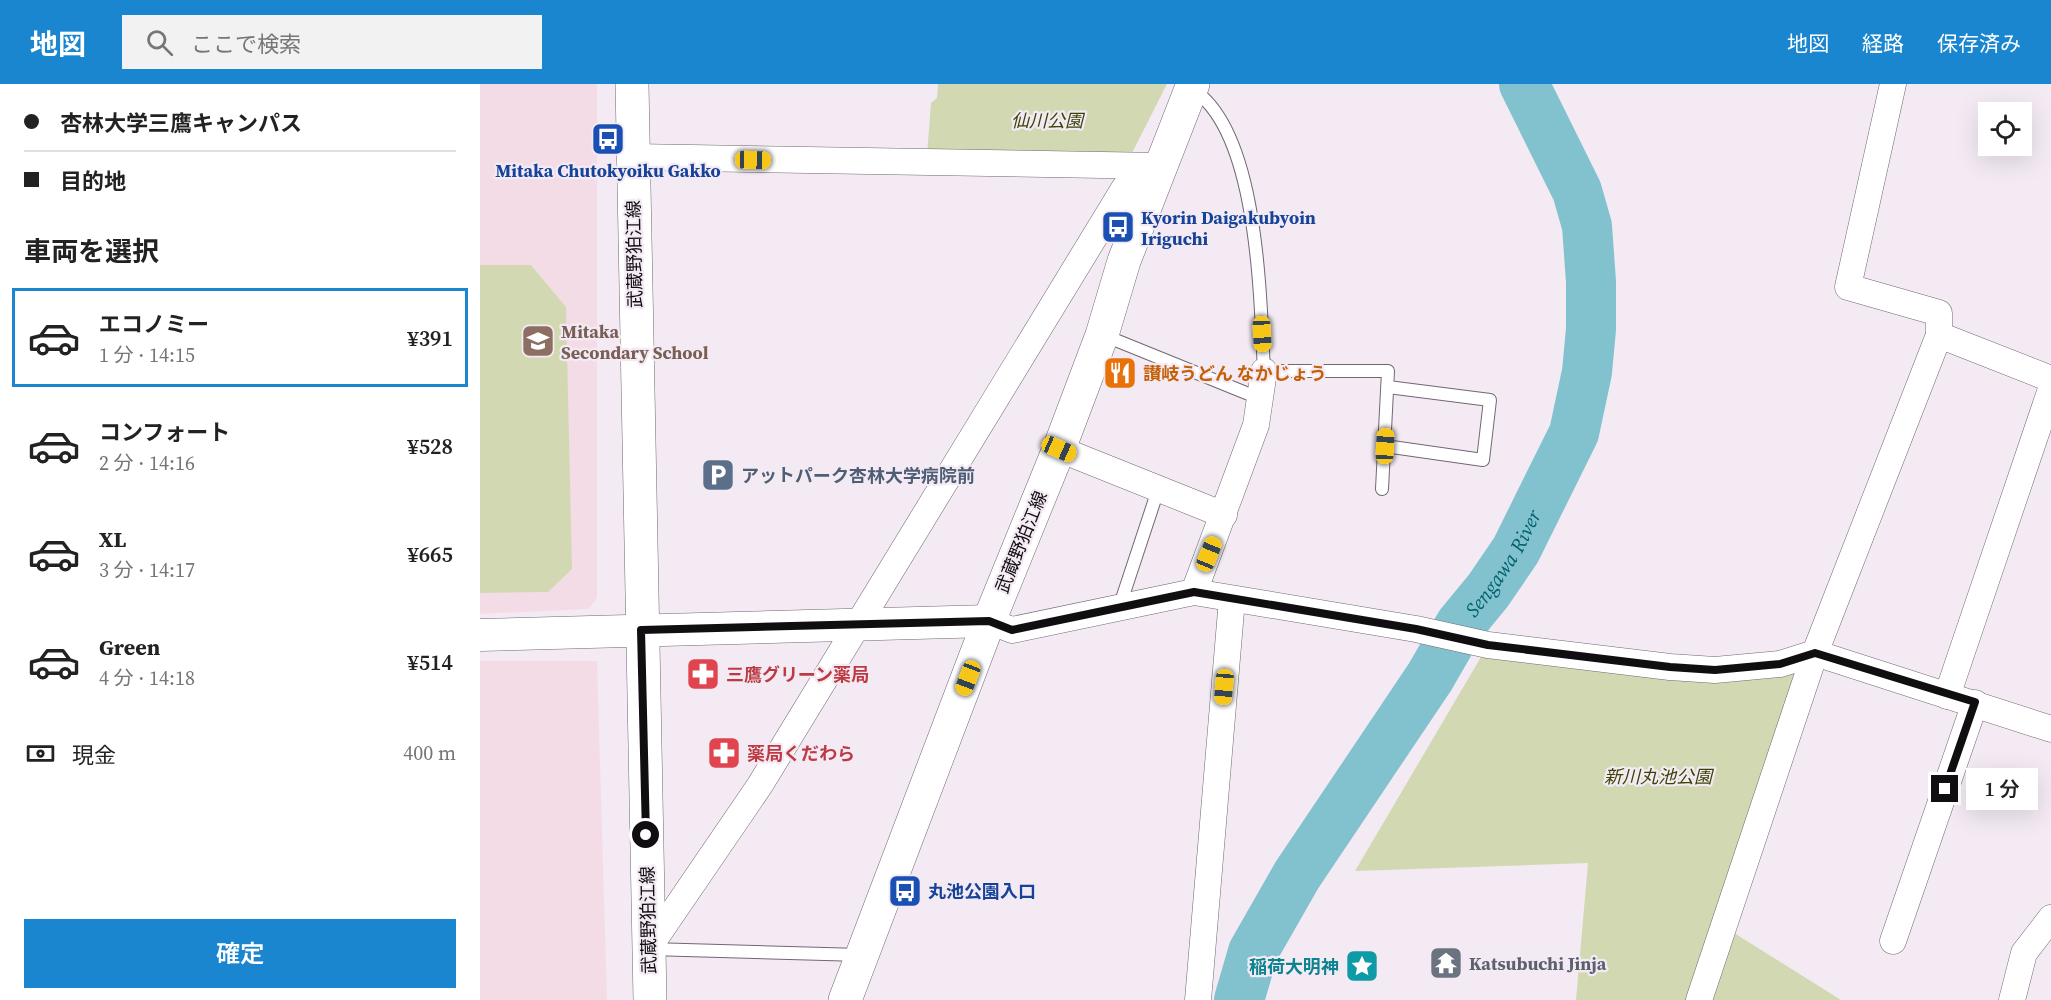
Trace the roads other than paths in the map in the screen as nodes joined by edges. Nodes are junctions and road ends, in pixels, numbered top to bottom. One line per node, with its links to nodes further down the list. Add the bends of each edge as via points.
1 (632, 84): 4 (main road, 武蔵野狛江線)
2 (1893, 84): 7 (street, via 1848,287 1939,313)
3 (1192, 86): 5 (main road, 武蔵野狛江線); 8 (lane, via 1209,100 1231,140 1243,177 1254,240)
4 (633, 157): 5 (street); 23 (main road, 武蔵野狛江線)
5 (1161, 166): 6 (main road, 武蔵野狛江線, via 1116,281); 22 (street, via 1125,187)
6 (1102, 334): 12 (lane); 14 (main road, 武蔵野狛江線)
7 (1939, 334): 9 (street); 25 (street)
8 (1264, 371): 10 (lane, via 1388,371); 12 (street)
9 (2051, 379)
10 (1388, 387): 13 (lane); 13 (lane, via 1490,399 1483,460)
11 (2051, 389): 26 (street)
12 (1261, 399): 17 (street, via 1256,425)
13 (1385, 446): 15 (lane)
14 (1059, 449): 16 (street); 21 (main road, 武蔵野狛江線)
15 (1382, 489)
16 (1158, 490): 17 (street); 20 (lane)
17 (1224, 515): 18 (street)
18 (1194, 592): 19 (street); 20 (street)
19 (1232, 599): 25 (street, via 1416,629 1488,645 1715,670 1780,664); 35 (street)
20 (1119, 609): 21 (street, via 1012,630)
21 (989, 621): 22 (street); 32 (main road, 武蔵野狛江線)
22 (860, 625): 23 (street); 31 (street, via 760,785)
23 (641, 630): 24 (street); 31 (main road, 武蔵野狛江線)
24 (480, 635)
25 (1815, 653): 26 (street); 36 (street)
26 (1947, 696): 27 (street)
27 (1975, 702): 28 (street); 30 (street)
28 (2051, 729)
29 (2051, 918): 37 (street, via 2024,953)
30 (1893, 941)
31 (648, 949): 32 (lane); 33 (main road, 武蔵野狛江線)
32 (862, 956): 34 (main road, 武蔵野狛江線)
33 (650, 1000)
34 (845, 1000)
35 (1198, 1000)
36 (1700, 1000)
37 (2012, 1000)

